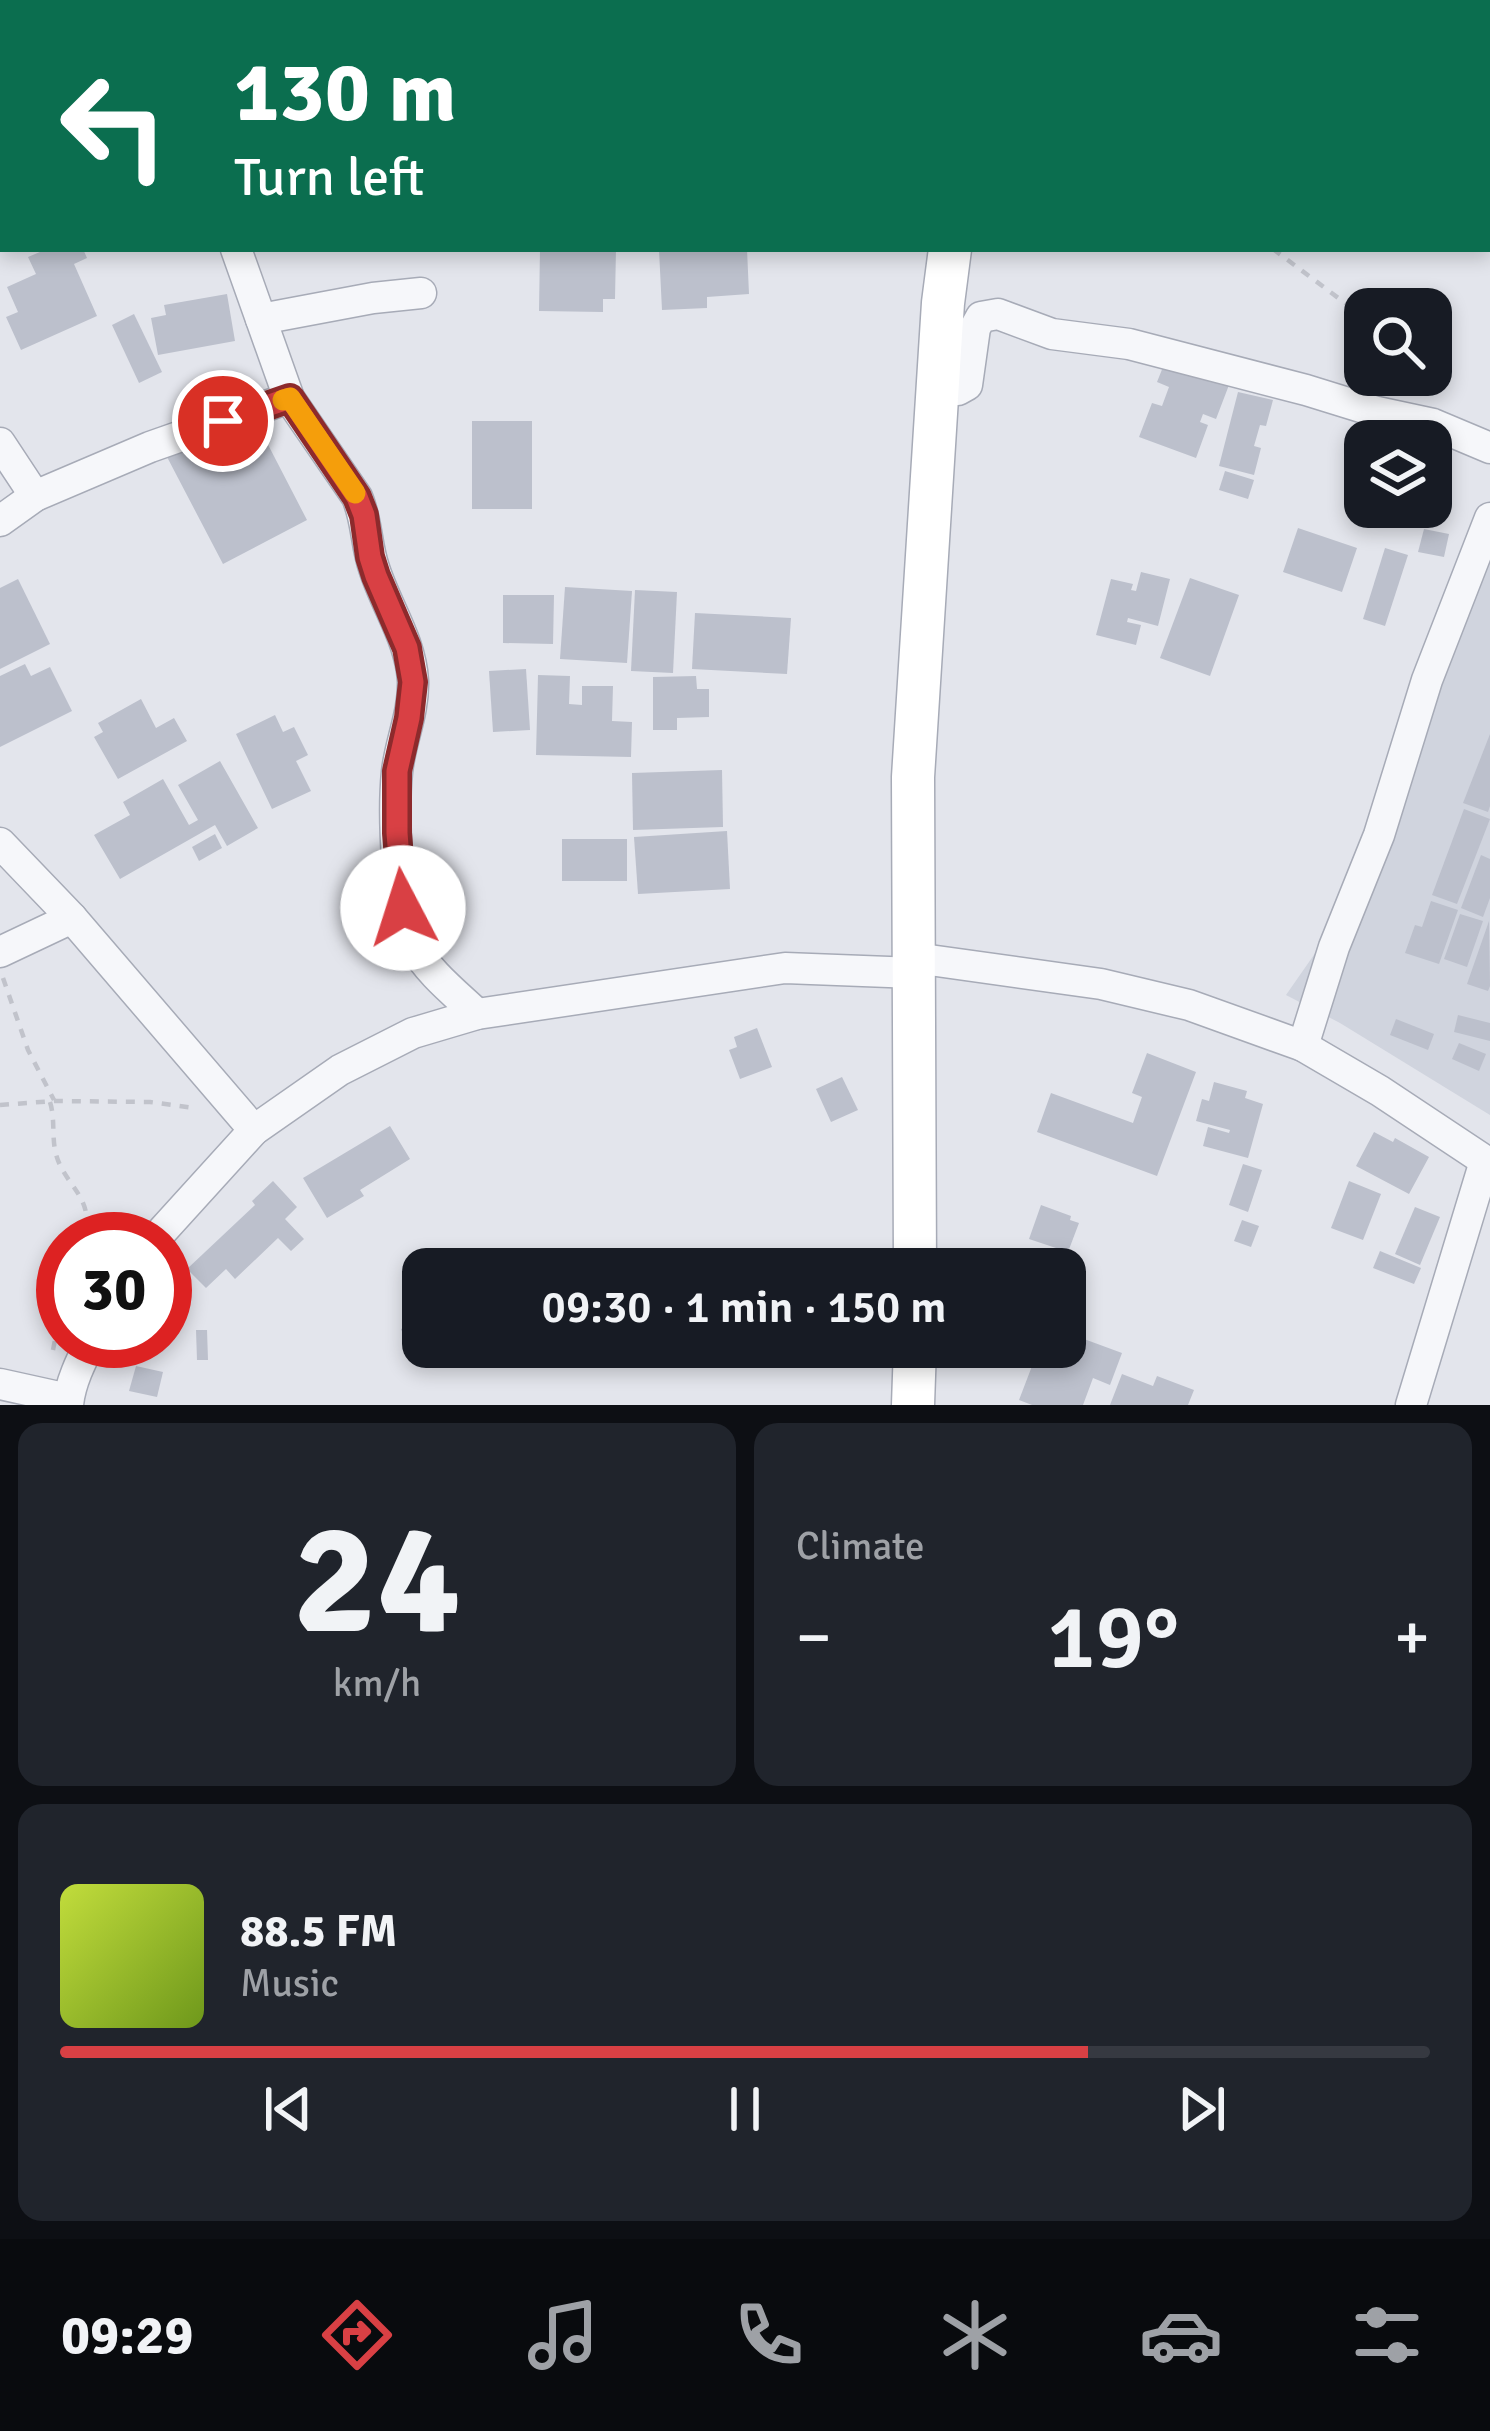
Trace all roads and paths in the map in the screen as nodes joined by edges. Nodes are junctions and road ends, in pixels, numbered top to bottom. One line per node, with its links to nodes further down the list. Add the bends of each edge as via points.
1 (237, 252): 6 (street)
2 (950, 252): 7 (main road)
3 (1277, 252): 5 (path)
4 (421, 292): 6 (street)
5 (1344, 302)
6 (260, 320): 8 (street)
7 (937, 390): 10 (street, via 968,385 975,328 981,317 998,314 1052,334 1129,344 1433,424); 17 (main road, via 913,777)
8 (290, 398): 11 (street); 19 (street, via 357,497 376,576 407,648 413,682 397,771 397,833 414,946)
9 (0, 443): 11 (street)
10 (1490, 448)
11 (35, 496): 13 (street)
12 (1490, 518): 20 (street)
13 (0, 521)
14 (0, 843): 15 (street)
15 (72, 918): 16 (street); 23 (street)
16 (0, 952)
17 (915, 965): 19 (street, via 785,968); 20 (street, via 1101,984); 27 (main road)
18 (0, 967): 21 (path)
19 (477, 1014): 23 (street, via 413,1034)
20 (1303, 1046): 24 (street)
21 (52, 1101): 22 (path); 23 (path, via 151,1102); 25 (path, via 58,1156)
22 (0, 1105)
23 (245, 1119): 26 (street)
24 (1488, 1163): 32 (street)
25 (87, 1212)
26 (175, 1212)
27 (915, 1248)
28 (81, 1368): 31 (street)
29 (914, 1368): 33 (main road)
30 (0, 1384): 31 (street)
31 (68, 1402)
32 (1416, 1402)
33 (913, 1405)

